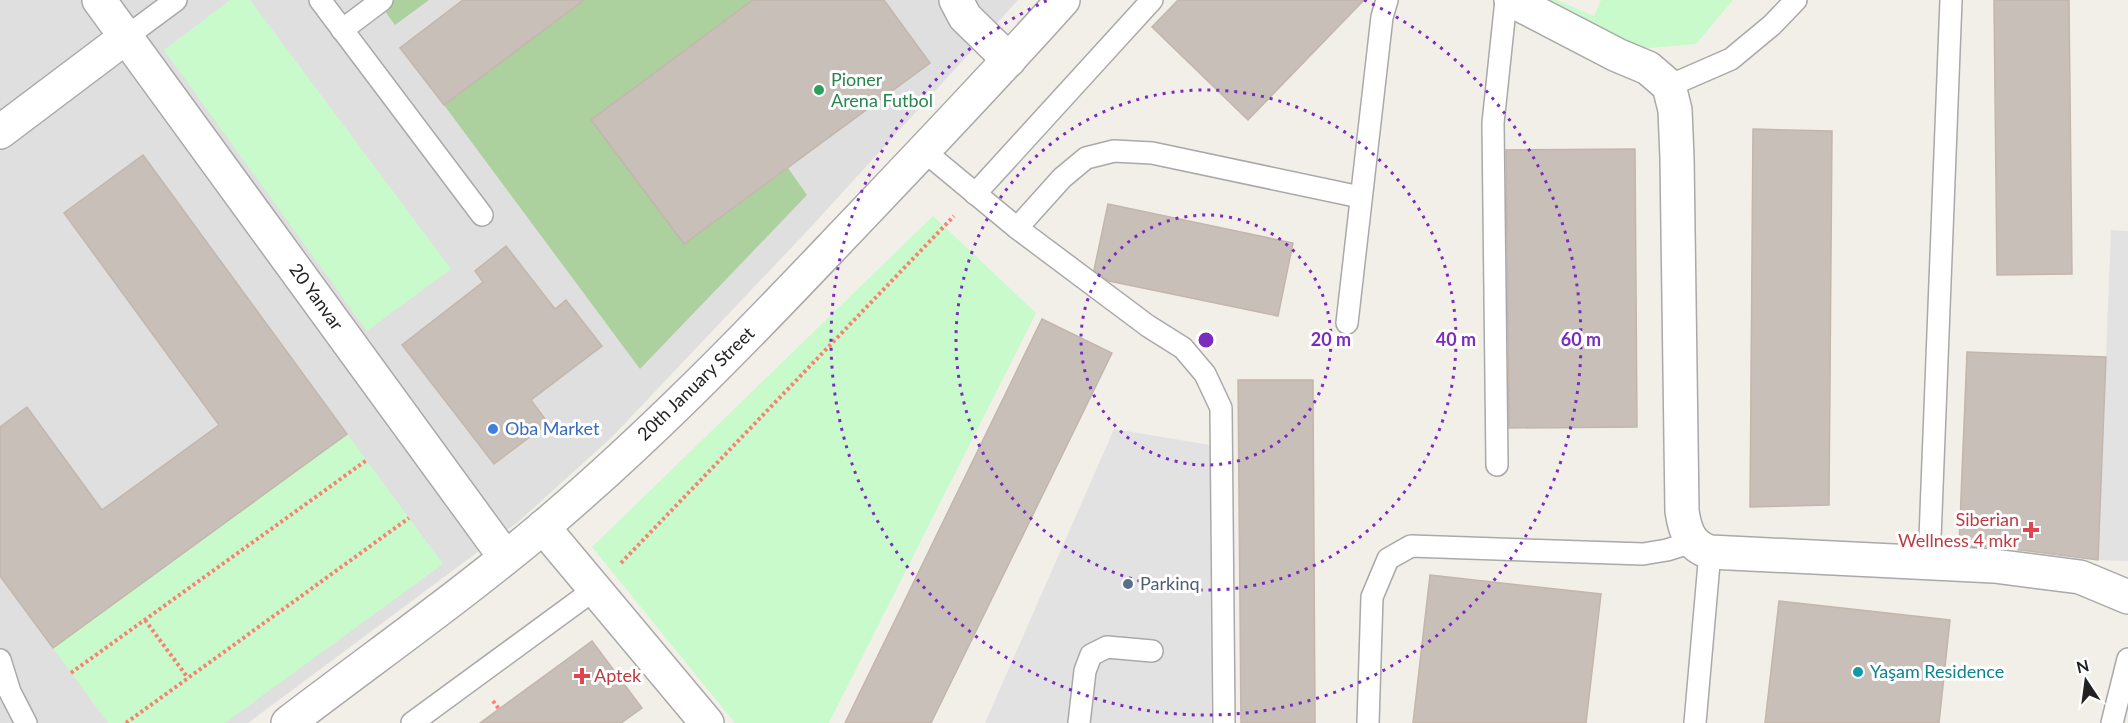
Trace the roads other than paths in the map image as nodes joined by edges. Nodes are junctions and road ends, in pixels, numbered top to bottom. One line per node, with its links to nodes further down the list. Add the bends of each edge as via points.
1 (99, 0): 14 (street, 20 Yanvar)
2 (176, 0): 14 (lane)
3 (320, 0): 13 (lane)
4 (382, 0): 13 (lane)
5 (956, 0): 15 (street, via 965,17)
6 (1063, 0): 15 (street, 20th January Street)
7 (1152, 0): 19 (lane)
8 (1387, 0): 20 (lane)
9 (1506, 0): 24 (lane, via 1493,123)
10 (1511, 0): 16 (street, via 1648,68)
11 (1796, 0): 16 (lane, via 1731,58)
12 (1951, 0): 28 (lane)
13 (342, 30): 21 (lane)
14 (126, 37): 17 (street); 27 (street, 20 Yanvar)
15 (1009, 60): 18 (street, 20th January Street)
16 (1669, 86): 26 (street, via 1675,110 1677,158 1682,511 1684,527)
17 (0, 132)
18 (924, 151): 19 (lane); 25 (street, 20th January Street, via 746,337)
19 (975, 194): 22 (lane)
20 (1360, 197): 22 (lane, via 1152,153 1114,151 1086,158 1062,178); 23 (lane)
21 (482, 215)
22 (1017, 228): 39 (lane, via 1183,348 1205,374 1221,408)
23 (1347, 323)
24 (1497, 465)
25 (543, 527): 27 (street, 20th January Street); 29 (street)
26 (1701, 547): 28 (street); 40 (lane, via 1643,554 1411,546 1388,559 1372,597); 41 (lane)
27 (505, 557): 35 (street, 20th January Street)
28 (1929, 564): 30 (street, via 1994,566 2080,577)
29 (595, 589): 36 (lane); 37 (street)
30 (2128, 597)
31 (1152, 651): 38 (lane, via 1107,647 1091,655)
32 (2128, 659): 42 (lane)
33 (0, 660): 34 (lane, via 10,693)
34 (26, 723)
35 (288, 723)
36 (412, 723)
37 (706, 723)
38 (1079, 723)
39 (1224, 723)
40 (1368, 723)
41 (1695, 723)
42 (2112, 723)

